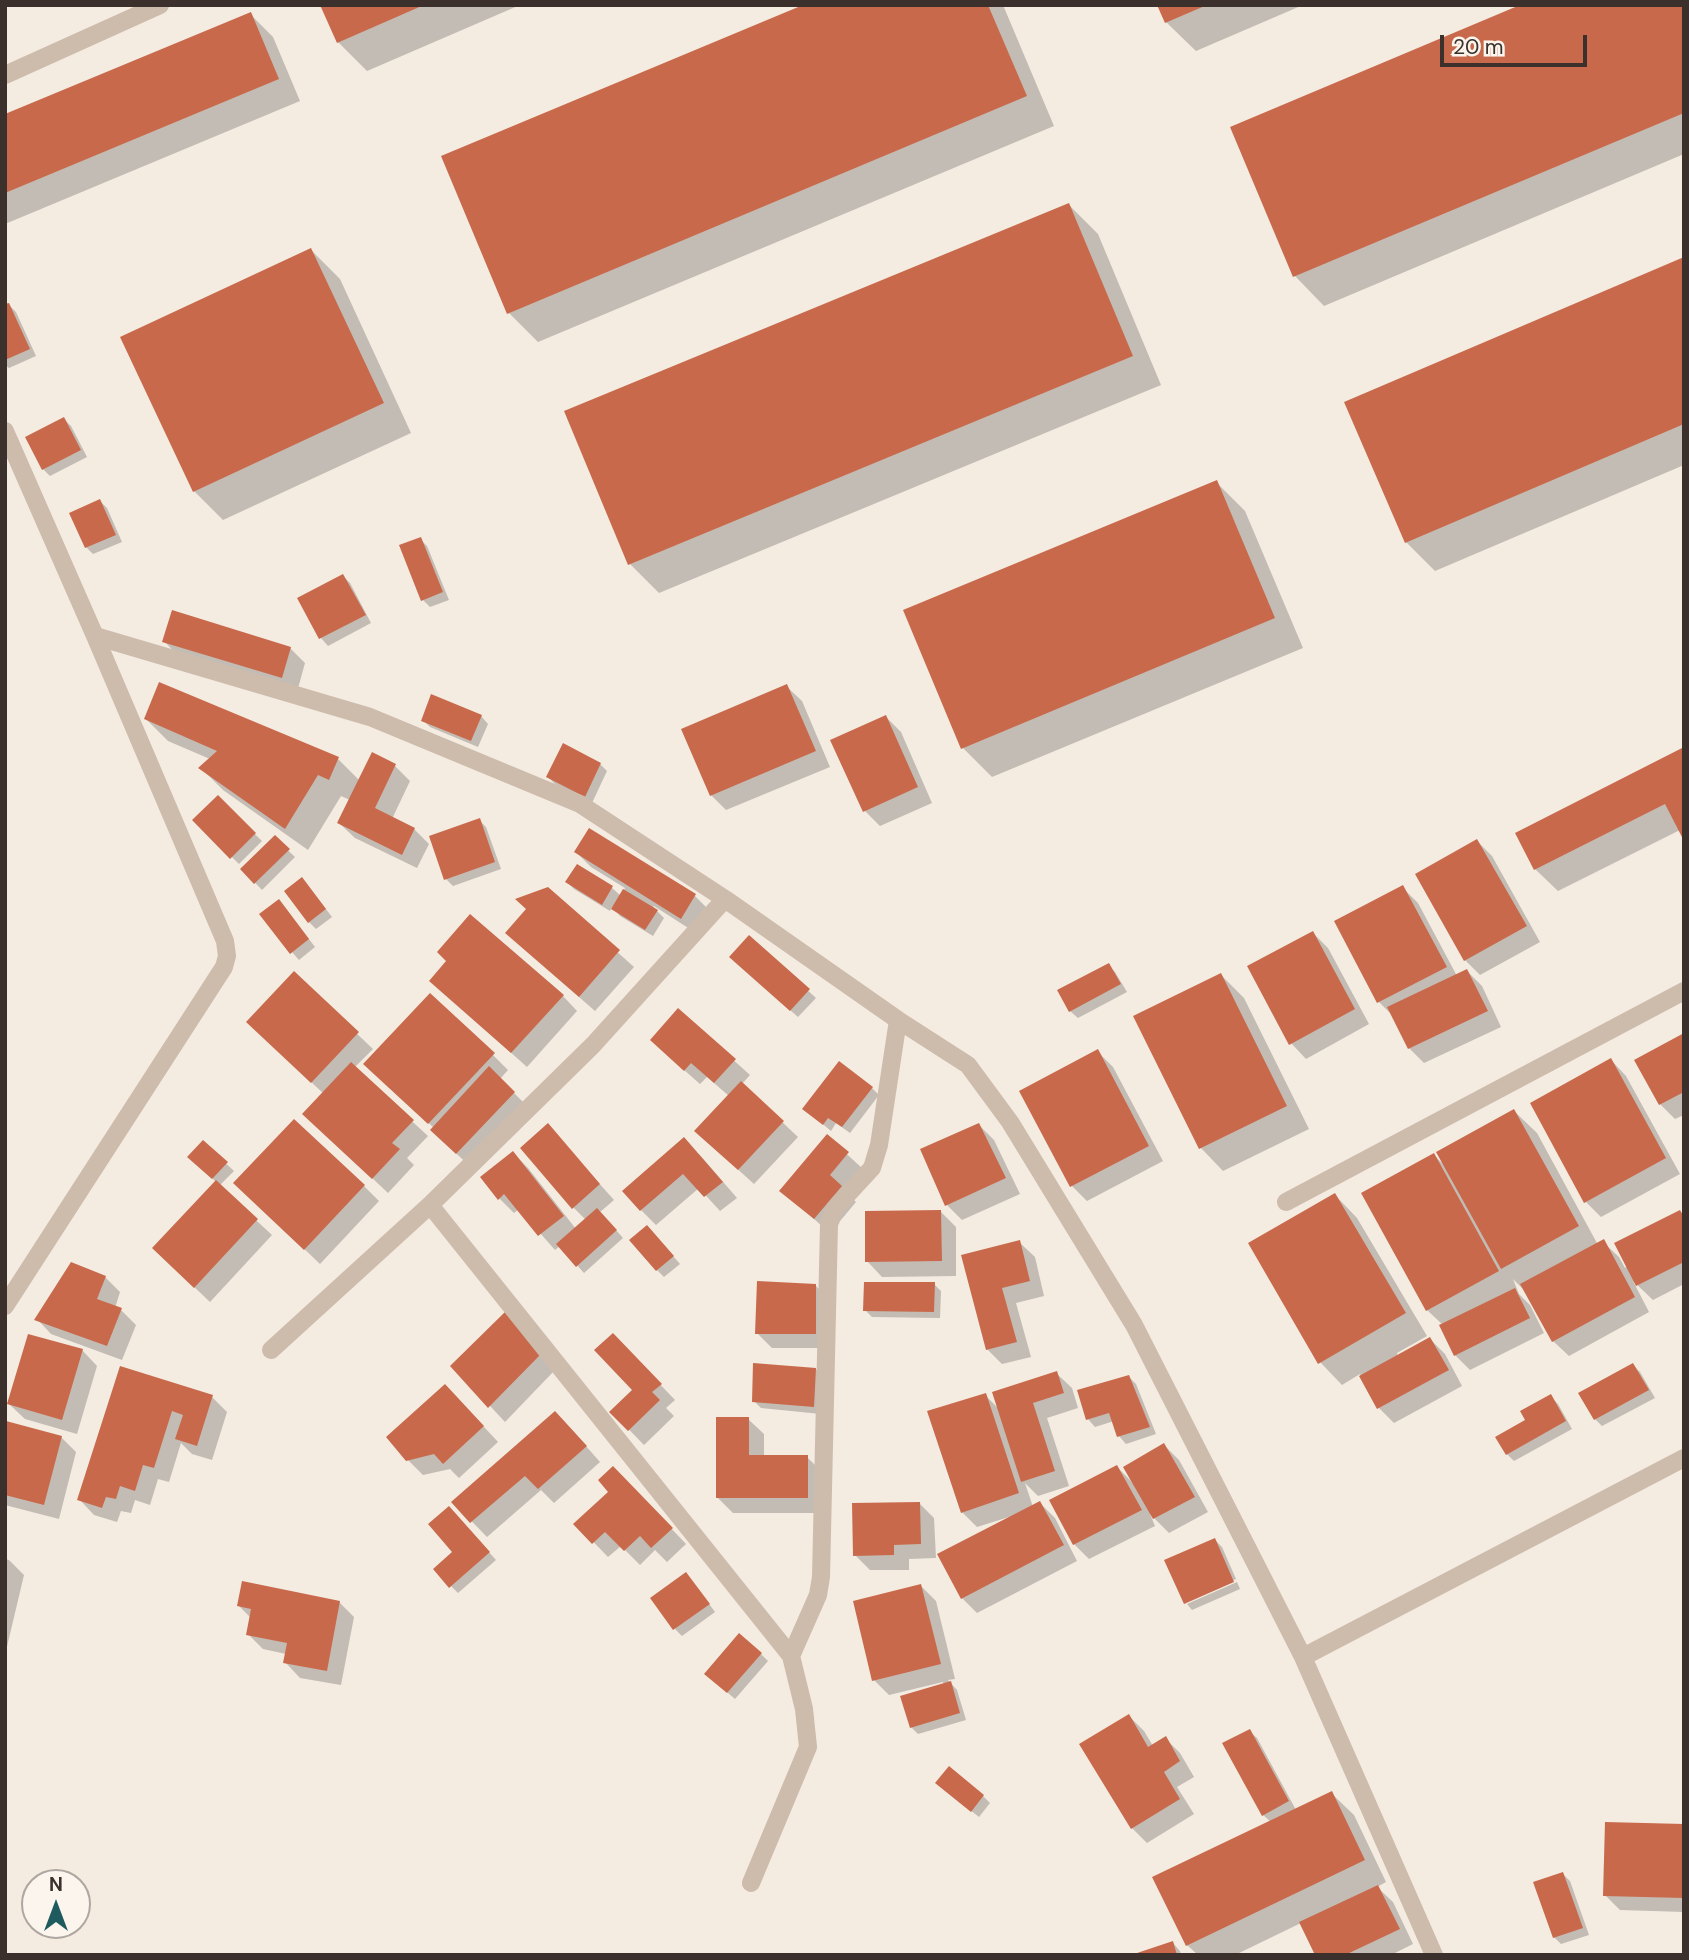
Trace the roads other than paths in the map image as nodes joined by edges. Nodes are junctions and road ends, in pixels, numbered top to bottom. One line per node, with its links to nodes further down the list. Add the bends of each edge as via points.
1 (160, 5): 2 (street)
2 (5, 75)
3 (5, 431): 4 (street)
4 (95, 636): 5 (street, via 370,717 580,804); 10 (street, via 227,956)
5 (725, 899): 7 (street); 9 (street, via 593,1045)
6 (1684, 991): 8 (street)
7 (898, 1020): 13 (street, via 872,1168 836,1207 829,1224 821,1577 818,1595); 14 (street, via 968,1065 1010,1122 1134,1325)
8 (1286, 1202)
9 (430, 1205): 11 (street); 13 (street)
10 (5, 1306)
11 (271, 1350)
12 (1684, 1458): 14 (street)
13 (791, 1656): 15 (street, via 808,1747)
14 (1303, 1657): 16 (street)
15 (751, 1883)
16 (1434, 1955)

